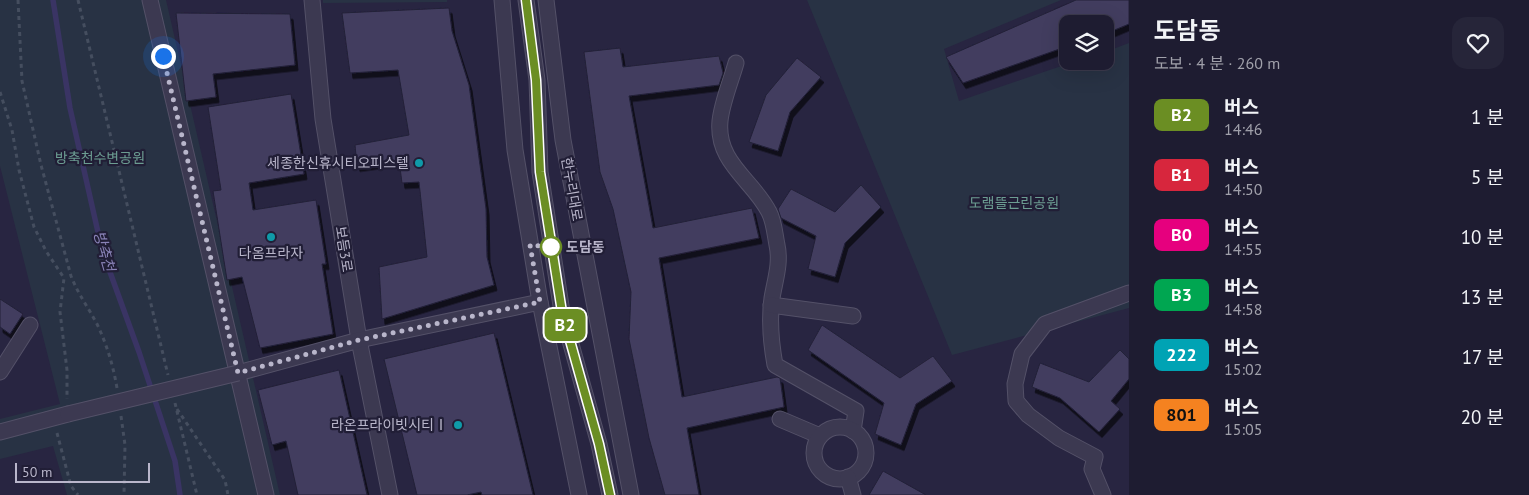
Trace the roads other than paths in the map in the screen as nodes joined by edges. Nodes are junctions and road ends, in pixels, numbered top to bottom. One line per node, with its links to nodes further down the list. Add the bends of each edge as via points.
1 (150, 0): 14 (street)
2 (312, 0): 12 (street, 보듬3로, via 323,119)
3 (502, 0): 8 (street, via 515,150)
4 (526, 0): 23 (street, via 536,80 540,172 562,312)
5 (546, 0): 24 (street, 한누리대로, via 563,140)
6 (736, 63): 9 (street, via 720,122 723,147 732,167 770,213 778,247)
7 (1129, 293): 26 (street, via 1044,324 1022,354 1015,384 1016,402 1028,415 1059,438 1094,457 1092,469)
8 (540, 302): 12 (street); 22 (street)
9 (771, 305): 10 (street); 17 (street, via 770,340 774,365 856,411)
10 (853, 316)
11 (30, 325): 13 (street)
12 (359, 340): 14 (street); 21 (street, 보듬3로)
13 (0, 372)
14 (238, 373): 16 (street, bridge); 20 (street)
15 (780, 419): 18 (street)
16 (0, 432)
17 (853, 432): 18 (street, via 834,428); 19 (street, via 863,442 865,459)
18 (820, 436): 19 (street, via 814,452 818,467 831,478)
19 (848, 478): 25 (street)
20 (266, 495)
21 (390, 495)
22 (579, 495)
23 (610, 495)
24 (631, 495)
25 (853, 495)
26 (1103, 495)

